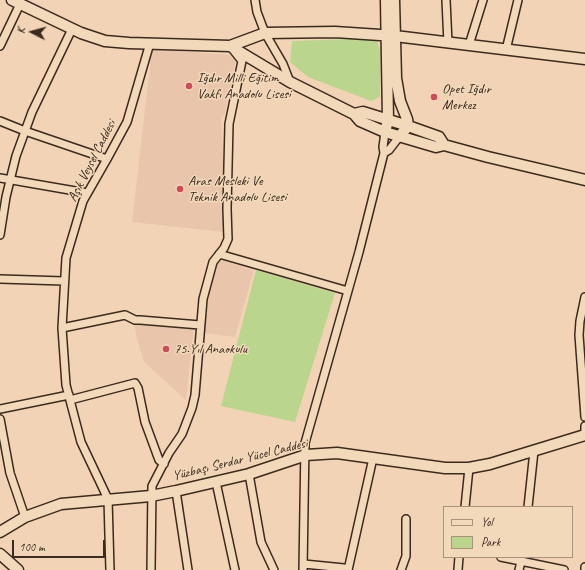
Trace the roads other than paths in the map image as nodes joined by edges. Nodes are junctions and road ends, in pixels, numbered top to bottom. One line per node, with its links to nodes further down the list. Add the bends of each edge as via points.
1 (255, 0): 9 (street)
2 (386, 0): 10 (street)
3 (394, 0): 10 (street)
4 (446, 0): 12 (street)
5 (483, 0): 13 (street)
6 (518, 0): 16 (street)
7 (16, 2): 8 (street); 14 (street)
8 (72, 29): 11 (street, via 105,41); 23 (street)
9 (265, 33): 10 (street, via 334,32); 15 (street); 18 (street)
10 (391, 35): 12 (street); 20 (street); 22 (street, via 400,101)
11 (150, 43): 15 (street); 28 (street, Aşık Veysel Caddesi, via 126,122)
12 (448, 43): 13 (street)
13 (469, 45): 16 (street)
14 (0, 46)
15 (230, 46): 18 (street); 34 (street, via 242,61 229,124 228,239)
16 (506, 50): 17 (street)
17 (585, 59)
18 (290, 82): 19 (street)
19 (354, 114): 20 (street, via 362,112); 24 (street, via 360,121)
20 (388, 120): 22 (street); 24 (street)
21 (0, 121): 23 (street)
22 (408, 126): 25 (street); 26 (street, via 439,137)
23 (25, 131): 28 (street); 30 (street)
24 (385, 132): 25 (street); 27 (street)
25 (399, 137): 26 (street, via 436,147); 27 (street, via 389,150)
26 (444, 145): 31 (street)
27 (384, 152): 37 (street)
28 (107, 159): 32 (street, Aşık Veysel Caddesi)
29 (0, 178): 30 (street)
30 (10, 180): 32 (street); 33 (street)
31 (585, 180)
32 (87, 193): 36 (street, Aşık Veysel Caddesi, via 66,258)
33 (0, 235)
34 (219, 254): 37 (street); 39 (street, via 212,262)
35 (0, 279): 36 (street)
36 (64, 281): 40 (street, Aşık Veysel Caddesi)
37 (348, 291): 48 (street, via 305,443)
38 (585, 297): 43 (street, via 579,334)
39 (200, 325): 40 (street, via 135,320 125,315); 50 (street, via 192,408 182,434)
40 (62, 328): 41 (street, Aşık Veysel Caddesi, via 66,385)
41 (70, 398): 42 (street); 50 (street, via 135,383 145,422); 56 (street, Aşık Veysel Caddesi, via 81,442)
42 (0, 409)
43 (585, 417)
44 (0, 419): 59 (street, via 10,473)
45 (585, 426): 46 (street)
46 (585, 435): 47 (street, Yüzbaşı Serdar Yücel Caddesi)
47 (534, 451): 51 (street, Yüzbaşı Serdar Yücel Caddesi); 58 (street)
48 (306, 455): 49 (street, Yüzbaşı Serdar Yücel Caddesi, via 337,453); 52 (street, Yüzbaşı Serdar Yücel Caddesi); 66 (street)
49 (373, 458): 51 (street, Yüzbaşı Serdar Yücel Caddesi, via 445,468); 73 (street)
50 (164, 464): 55 (street, via 152,486)
51 (469, 468): 57 (street)
52 (248, 474): 53 (street, Yüzbaşı Serdar Yücel Caddesi); 72 (street, via 261,542)
53 (216, 482): 54 (street, Yüzbaşı Serdar Yücel Caddesi); 71 (street)
54 (176, 491): 55 (street, Yüzbaşı Serdar Yücel Caddesi); 70 (street)
55 (151, 496): 56 (street, Yüzbaşı Serdar Yücel Caddesi); 69 (street)
56 (108, 499): 59 (street, Yüzbaşı Serdar Yücel Caddesi, via 61,504); 68 (street)
57 (465, 506)
58 (528, 506)
59 (26, 517): 61 (street, Yüzbaşı Serdar Yücel Caddesi)
60 (406, 519): 74 (street, via 406,556)
61 (0, 532)
62 (0, 554): 67 (street)
63 (459, 558): 75 (street)
64 (512, 558): 65 (street)
65 (522, 559): 76 (street); 77 (street)
66 (303, 567): 73 (street)
67 (18, 570)
68 (110, 570)
69 (151, 570)
70 (188, 570)
71 (235, 570)
72 (274, 570)
73 (348, 570)
74 (402, 570)
75 (458, 570)
76 (519, 570)
77 (564, 570)

